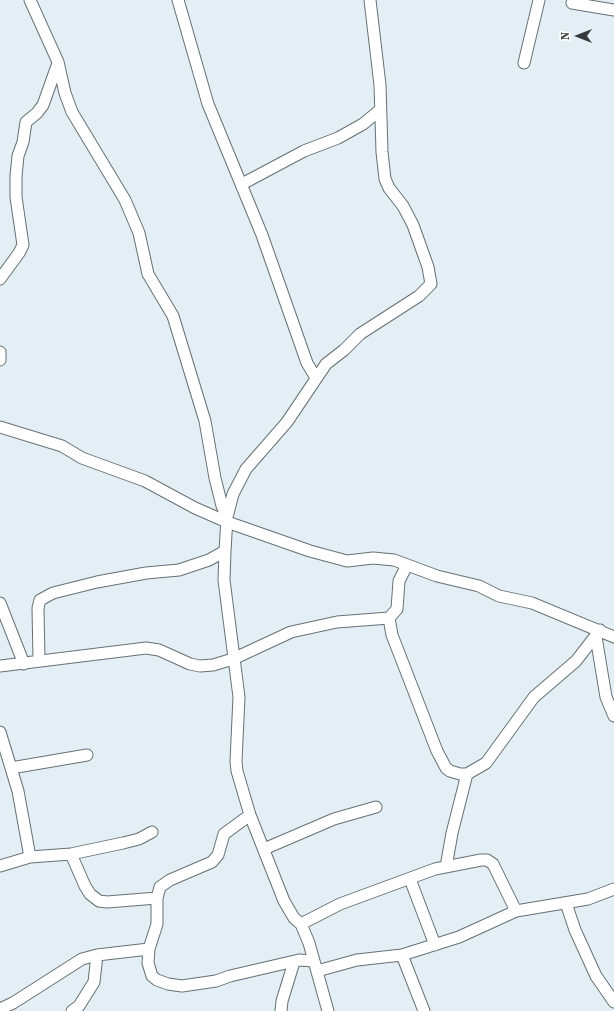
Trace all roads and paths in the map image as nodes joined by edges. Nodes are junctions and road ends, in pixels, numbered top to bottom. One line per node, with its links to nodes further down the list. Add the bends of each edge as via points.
1 (30, 0): 7 (street)
2 (178, 0): 10 (street, via 208,104)
3 (370, 0): 9 (street, via 380,85)
4 (539, 0): 8 (street)
5 (572, 3): 6 (street)
6 (611, 6)
7 (58, 62): 11 (street, via 43,105 26,125 16,176 16,197 23,245); 16 (street, via 72,112 124,200 139,233 148,274 173,316 205,421 215,478)
8 (524, 63)
9 (380, 110): 10 (street, via 363,124 338,138 304,151); 14 (street, via 385,179 413,225 428,267 431,284 419,296 360,334 326,364)
10 (242, 184): 14 (street)
11 (0, 279)
12 (0, 352): 13 (street)
13 (0, 360)
14 (313, 383): 16 (street, via 287,422 246,469 233,494)
15 (0, 427): 16 (street, via 62,446 82,458 145,481 195,508)
16 (227, 519): 17 (street); 18 (street, via 337,559 354,561 383,558)
17 (224, 551): 23 (street, via 224,580); 24 (street, via 209,560 179,570 97,582 52,593 40,600)
18 (407, 565): 20 (street, via 399,581 397,609); 21 (street, via 437,576 479,586 499,596 532,603)
19 (0, 603): 25 (street)
20 (389, 618): 23 (street, via 337,622 291,632); 31 (street, via 392,634 436,751 450,771)
21 (598, 633): 22 (street); 27 (street, via 606,697); 31 (street, via 576,661 534,698 486,763)
22 (614, 637)
23 (233, 659): 24 (street, via 200,666 159,650 146,648); 33 (street, via 239,697 237,771)
24 (39, 660): 25 (street)
25 (24, 664): 26 (street)
26 (0, 666)
27 (614, 716)
28 (0, 733): 30 (street)
29 (87, 754): 30 (street)
30 (11, 768): 37 (street, via 18,791)
31 (467, 774): 39 (street)
32 (376, 807): 35 (street, via 334,819)
33 (250, 815): 35 (street); 42 (street, via 224,834 218,855 212,862 164,883)
34 (152, 832): 36 (street, via 139,840)
35 (264, 849): 45 (street, via 284,901 294,918)
36 (71, 854): 37 (street); 42 (street, via 85,886 99,901)
37 (30, 858): 38 (street)
38 (0, 866)
39 (446, 867): 40 (street); 44 (street, via 481,860 491,862)
40 (410, 879): 45 (street, via 340,904); 46 (street)
41 (614, 889): 43 (street, via 588,899)
42 (157, 898): 47 (street, via 157,924)
43 (566, 903): 44 (street); 52 (street, via 596,976)
44 (516, 911): 46 (street)
45 (302, 924): 51 (street)
46 (435, 945): 49 (street)
47 (149, 950): 48 (street); 50 (street, via 148,963 152,976 168,984 182,986 216,981)
48 (97, 955): 53 (street, via 82,959); 54 (street, via 92,986 79,1006)
49 (402, 955): 51 (street); 57 (street)
50 (294, 962): 51 (street, via 304,960); 55 (street)
51 (315, 966): 56 (street)
52 (614, 1002)
53 (0, 1009)
54 (72, 1011)
55 (281, 1011)
56 (328, 1011)
57 (424, 1011)

